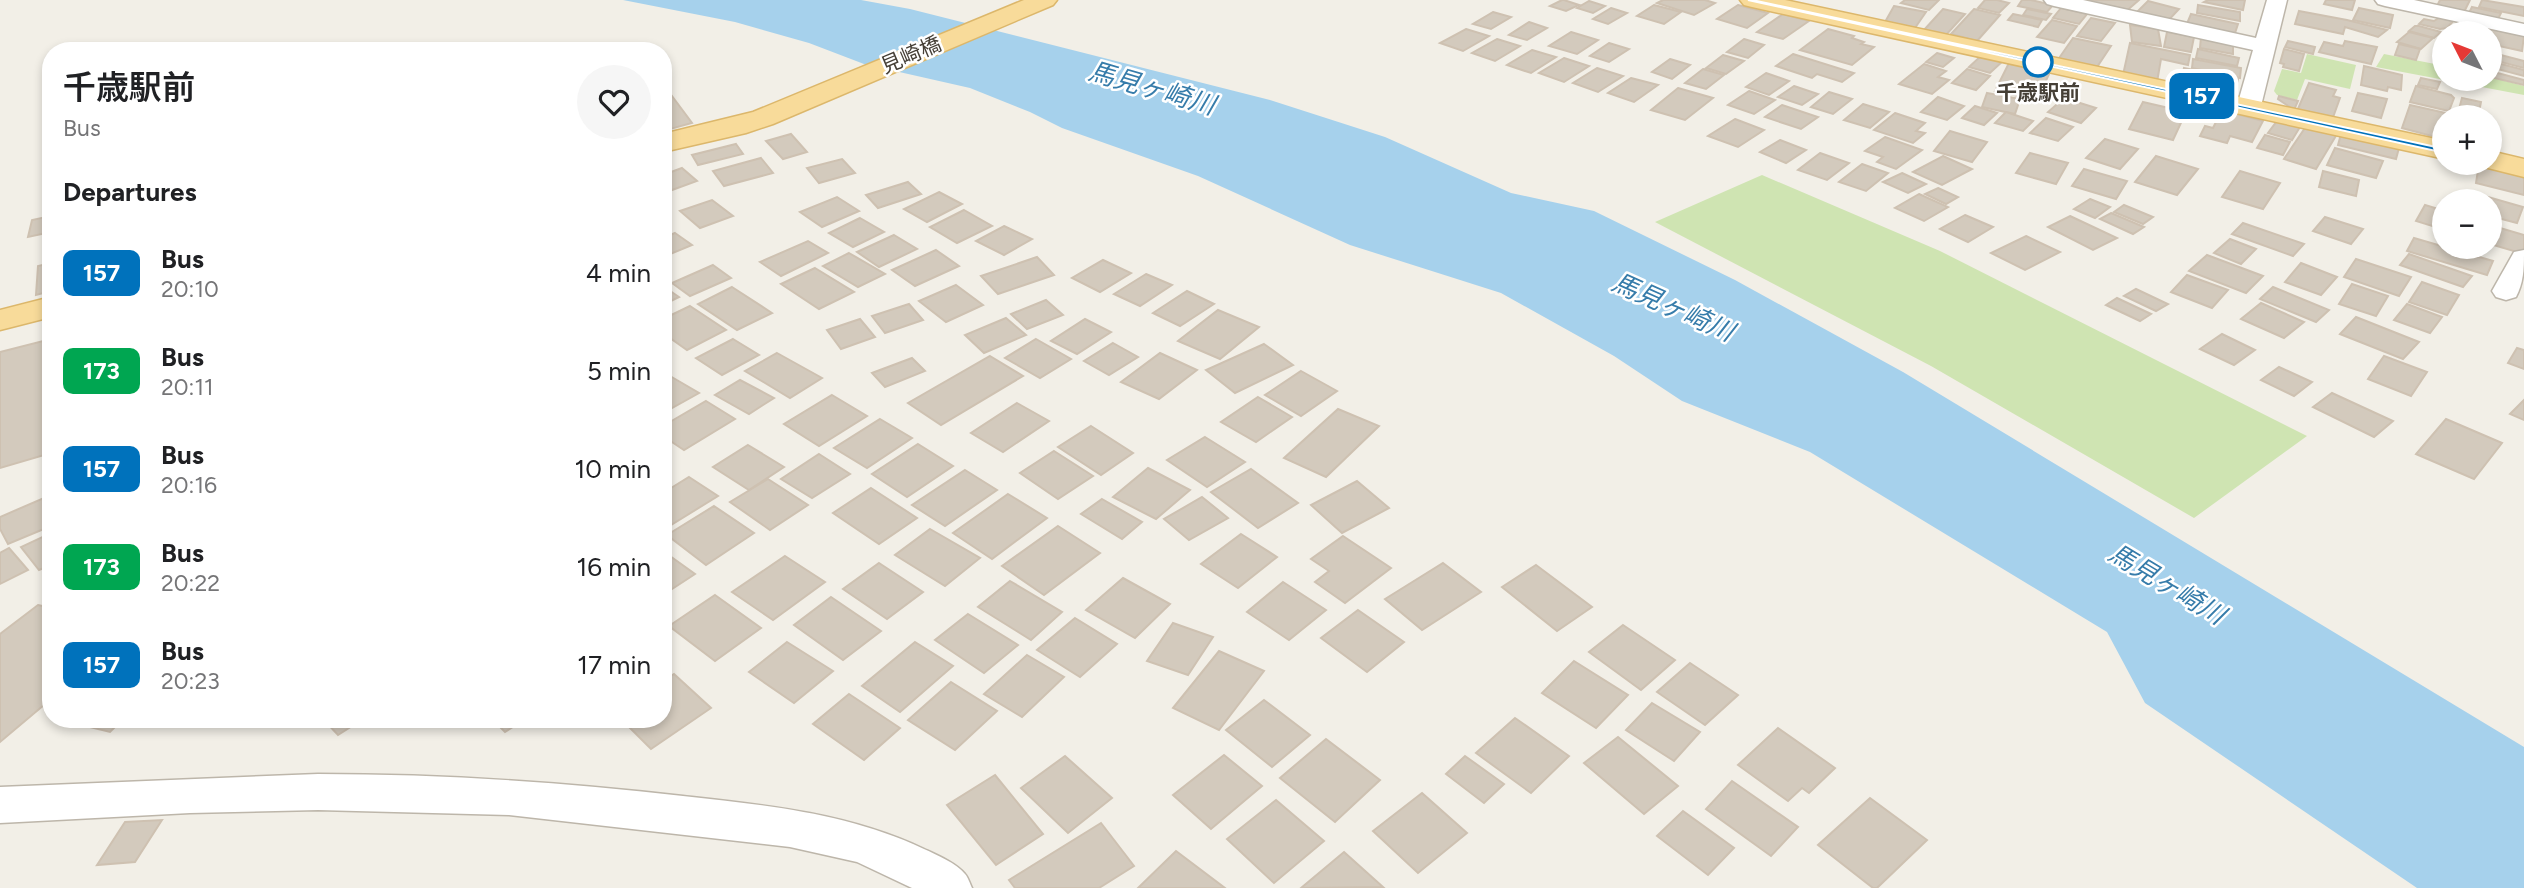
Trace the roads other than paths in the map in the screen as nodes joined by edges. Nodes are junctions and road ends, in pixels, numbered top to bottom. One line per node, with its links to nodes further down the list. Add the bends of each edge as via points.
1 (1045, 0): 9 (main road, 見崎橋, via 736,127)
2 (1752, 0): 8 (main road)
3 (2054, 0): 7 (street)
4 (2277, 0): 7 (street)
5 (2385, 0): 6 (street)
6 (2524, 30)
7 (2265, 46): 8 (street)
8 (2249, 106): 10 (main road)
9 (672, 141)
10 (2432, 147)
11 (2502, 163): 12 (main road)
12 (2524, 168)
13 (2524, 258): 14 (street)
14 (2506, 291)
15 (42, 309): 16 (main road)
16 (0, 320)
17 (0, 805): 18 (street, via 353,793 508,797 788,827 866,844 930,873)
18 (949, 888)

